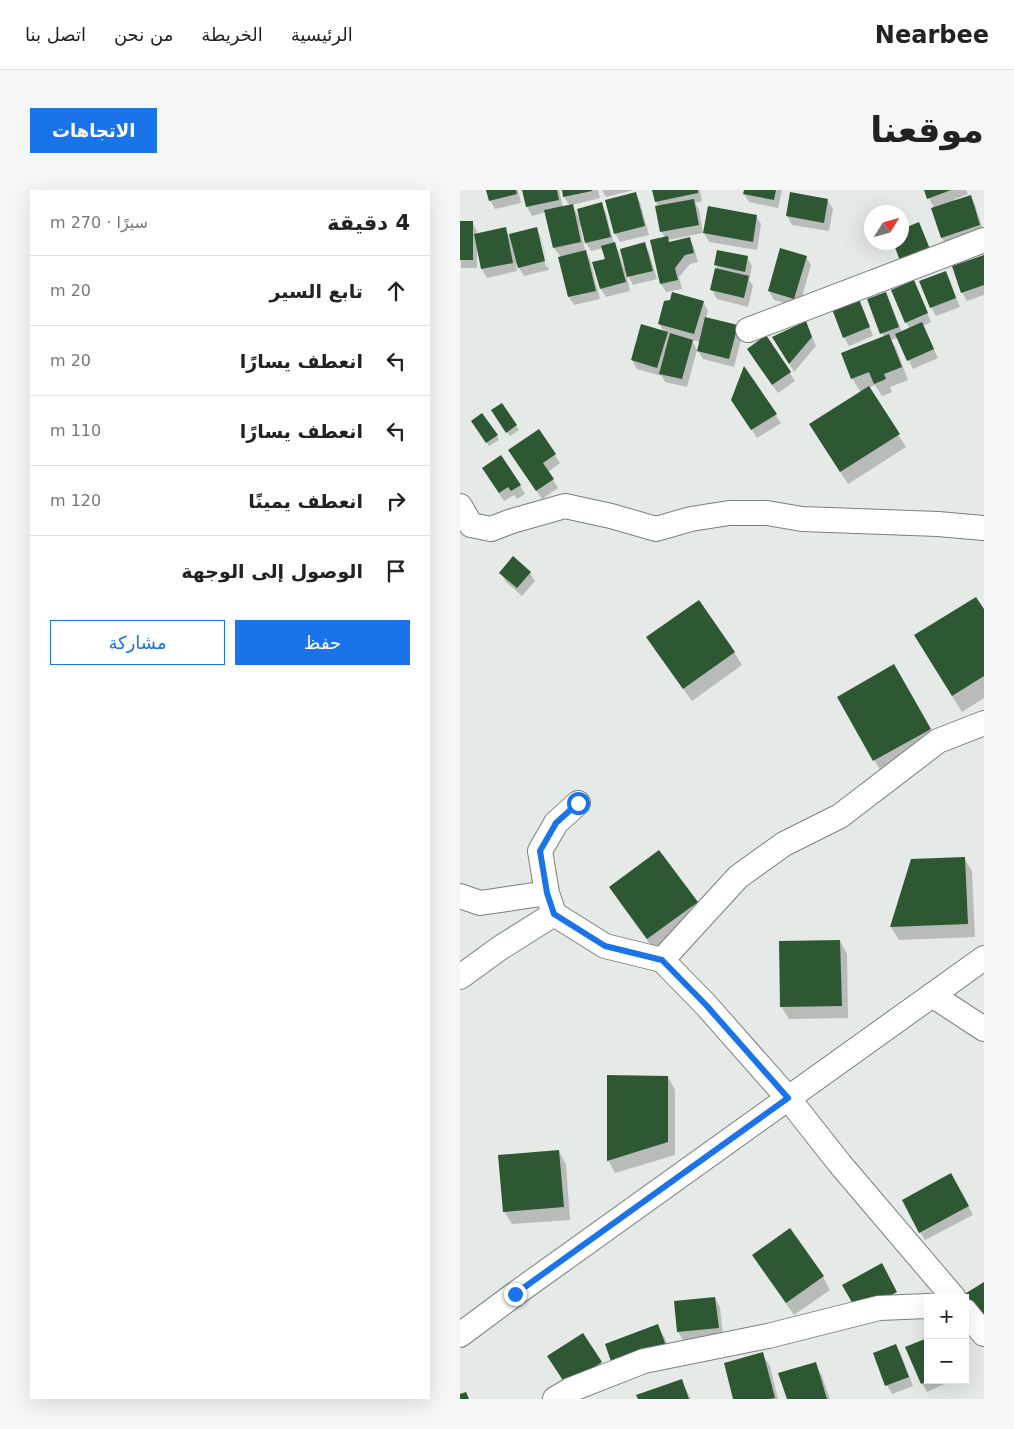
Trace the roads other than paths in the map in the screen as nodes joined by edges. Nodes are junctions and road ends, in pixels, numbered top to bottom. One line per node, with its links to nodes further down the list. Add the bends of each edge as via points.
1 (984, 240): 2 (street)
2 (748, 330)
3 (460, 506): 4 (street, via 471,525 491,529 565,506 656,529 729,513)
4 (984, 528)
5 (984, 723): 10 (street, via 938,741 840,816 784,844 738,877)
6 (578, 803): 8 (street, via 556,823 540,851)
7 (460, 896): 8 (street, via 480,902)
8 (550, 903): 10 (street, via 605,946); 11 (street, via 500,948)
9 (984, 958): 12 (street)
10 (662, 960): 14 (street)
11 (460, 977)
12 (932, 995): 13 (street); 14 (street)
13 (984, 1029)
14 (788, 1098): 15 (street); 19 (street)
15 (951, 1294)
16 (924, 1306): 20 (street, via 879,1308 768,1336 644,1361)
17 (969, 1316): 18 (street)
18 (984, 1334)
19 (460, 1335)
20 (555, 1399)

